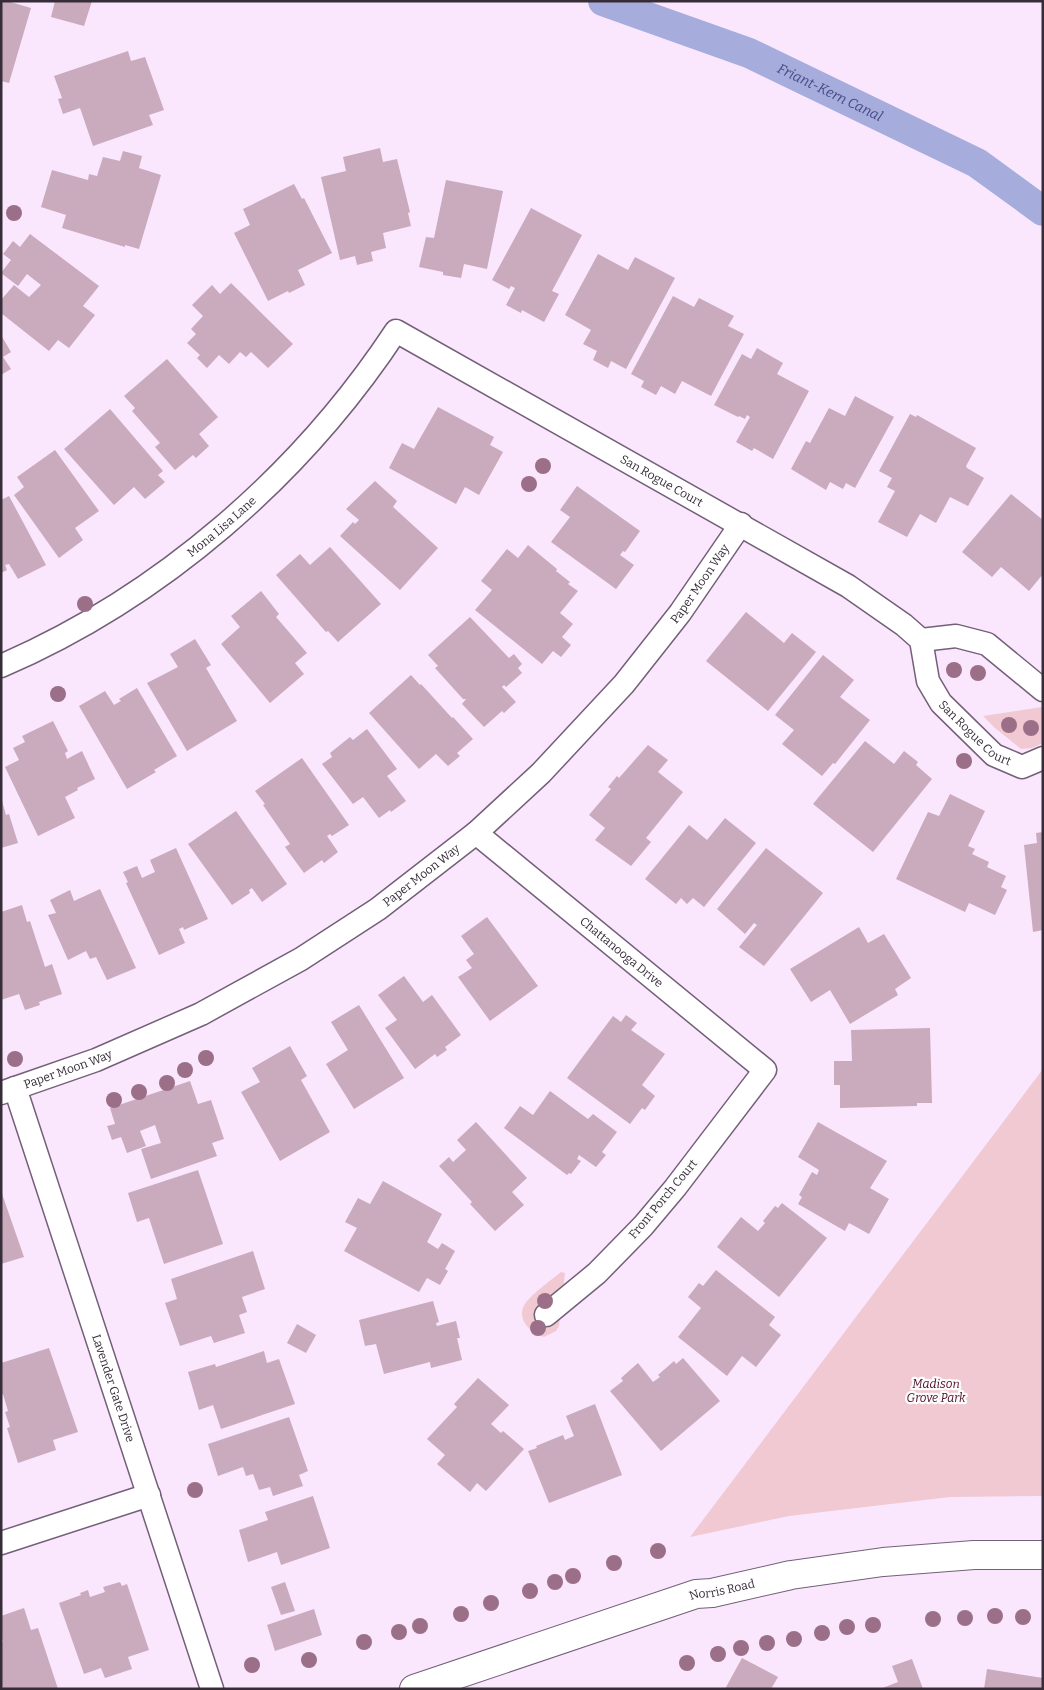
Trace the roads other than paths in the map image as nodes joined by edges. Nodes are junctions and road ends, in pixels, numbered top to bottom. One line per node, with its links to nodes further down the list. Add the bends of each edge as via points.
1 (396, 331): 2 (street, San Rogue Court); 4 (street, Mona Lisa Lane, via 333,416 279,475 220,529 136,592 89,621)
2 (741, 524): 3 (street, San Rogue Court, via 848,586); 7 (street, Paper Moon Way, via 680,613 624,684 542,773)
3 (921, 640): 5 (street, via 956,636 988,644); 6 (street, San Rogue Court, via 928,681 941,703 994,755 1022,767)
4 (1, 666)
5 (1043, 690)
6 (1043, 758)
7 (476, 833): 8 (street, Chattanooga Drive); 9 (street, Paper Moon Way, via 378,909 301,959 201,1014 96,1060)
8 (765, 1070): 10 (street, Front Porch Court, via 643,1226 597,1273)
9 (8, 1090): 11 (street, Lavender Gate Drive)
10 (546, 1315)
11 (148, 1495): 12 (street); 15 (street, Lavender Gate Drive)
12 (1, 1543)
13 (1043, 1555): 14 (street, Norris Road, via 974,1555 883,1562 696,1594)
14 (422, 1688)
15 (212, 1689)

